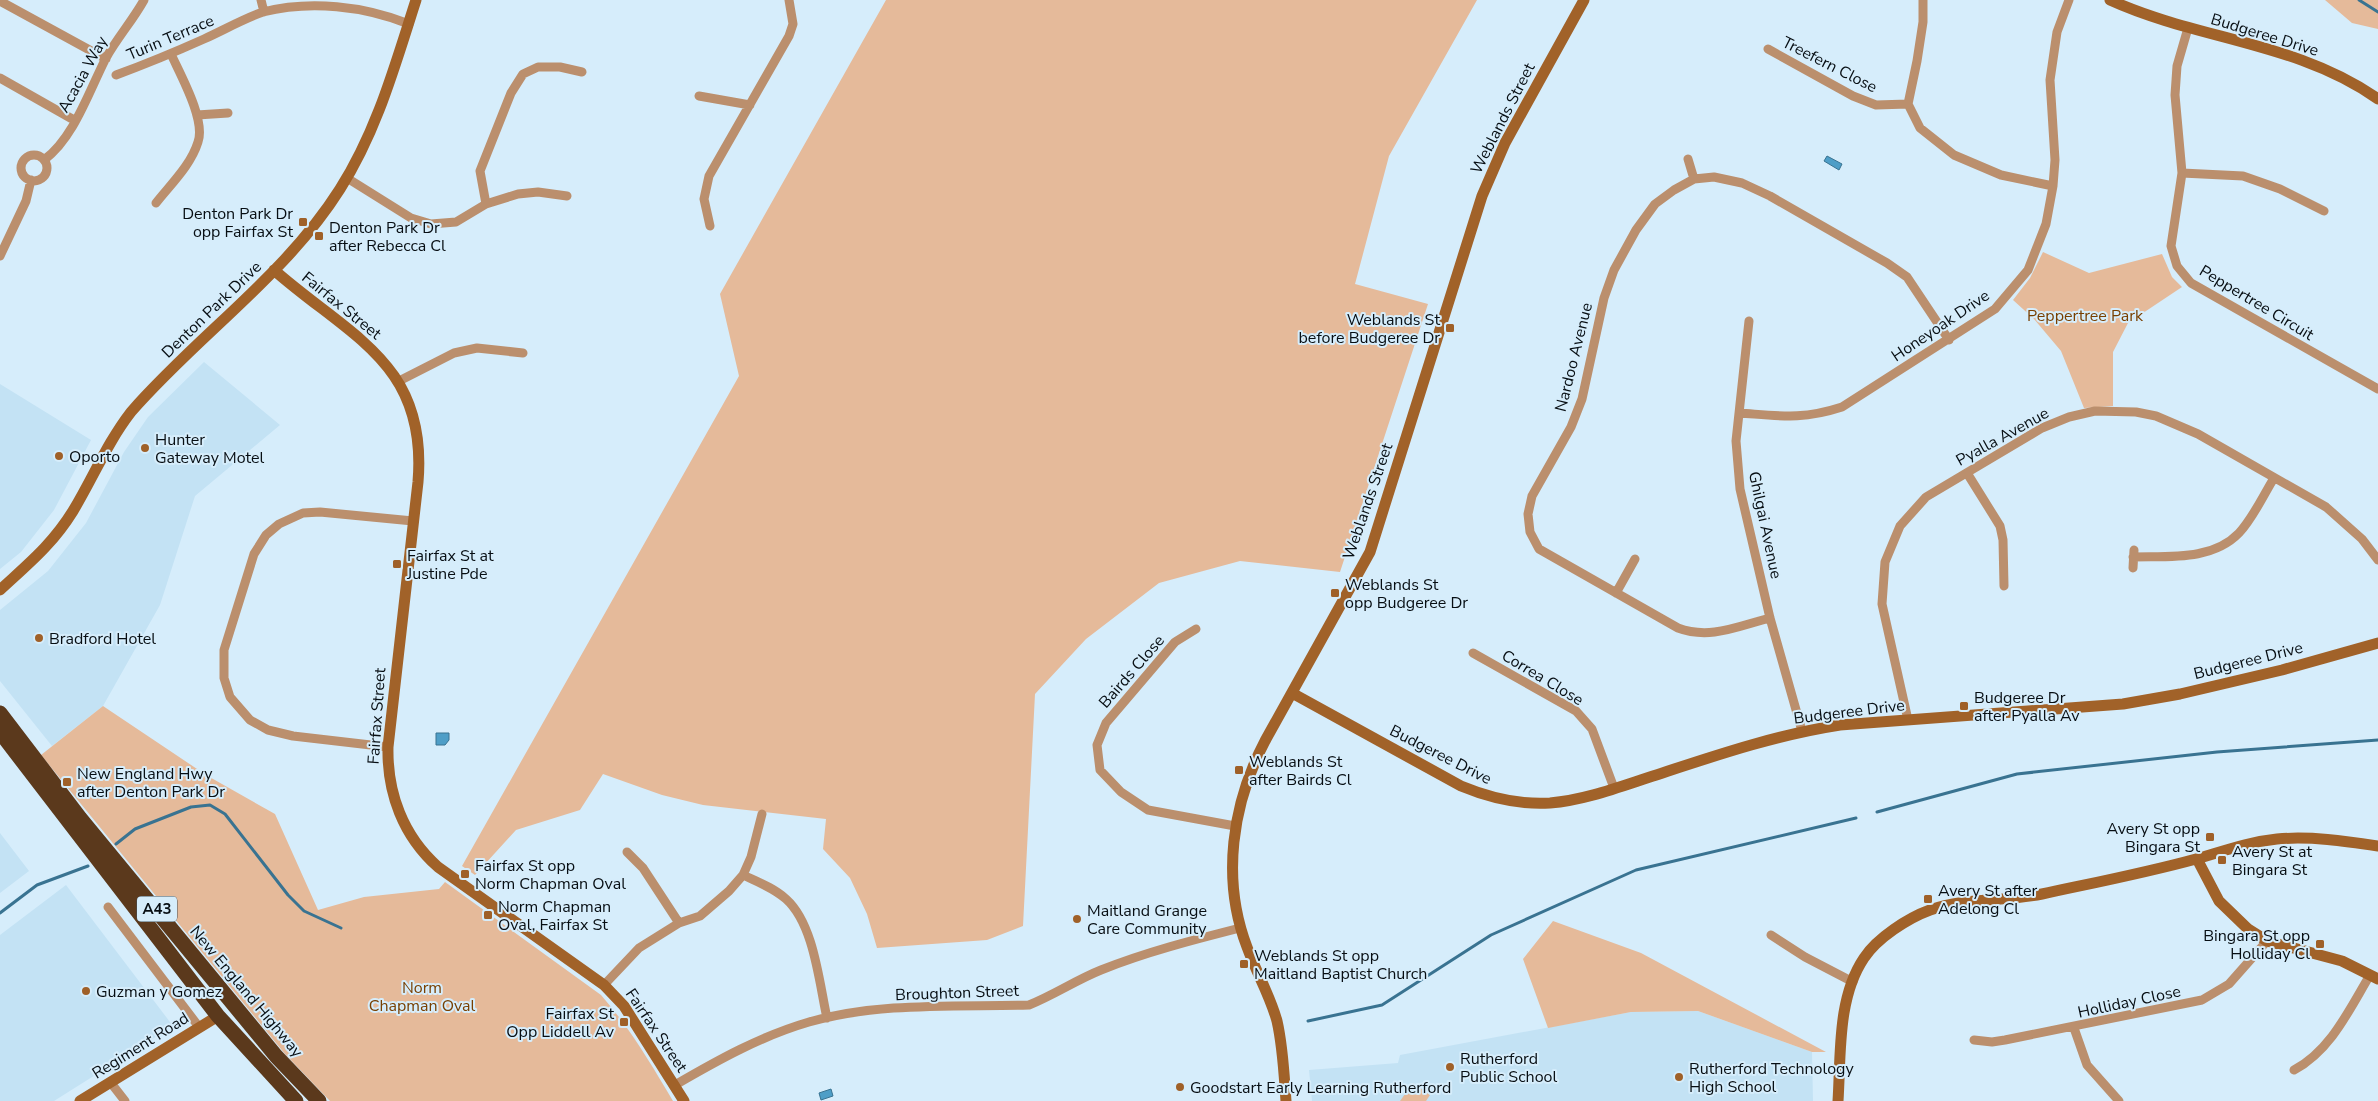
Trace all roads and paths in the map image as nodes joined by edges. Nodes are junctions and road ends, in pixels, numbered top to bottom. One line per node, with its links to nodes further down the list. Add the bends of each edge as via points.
1 (144, 0): 15 (street, Acacia Way)
2 (261, 0): 10 (street)
3 (416, 0): 11 (street, Denton Park Drive)
4 (789, 0): 22 (street, via 793,24 789,36)
5 (1584, 0): 59 (street, Weblands Street, via 1509,135 1482,196 1374,543)
6 (1923, 0): 21 (street, via 1923,22)
7 (2069, 0): 32 (street, Honeyoak Drive, via 2057,32 2050,80 2055,160)
8 (2110, 0): 12 (street, Budgeree Drive)
9 (0, 1): 15 (street)
10 (264, 12): 11 (street, Turin Terrace, via 328,4 360,8); 14 (street, Turin Terrace)
11 (408, 24): 29 (street, Denton Park Drive, via 380,108)
12 (2188, 28): 20 (street, Budgeree Drive, via 2302,59 2339,75); 28 (street, Peppertree Circuit, via 2177,66 2175,95)
13 (1768, 49): 21 (street, Treefern Close, via 1868,102 1876,105)
14 (170, 54): 17 (street, Turin Terrace); 24 (street)
15 (106, 59): 25 (street, Acacia Way)
16 (582, 72): 35 (street, via 538,67 523,74 511,93 480,171)
17 (116, 75)
18 (0, 78): 25 (street)
19 (699, 96): 22 (street)
20 (2378, 99)
21 (1908, 104): 32 (street, via 1920,128 1954,155 2000,175)
22 (750, 105): 37 (street, via 709,176 704,199)
23 (228, 113): 24 (street)
24 (197, 115): 34 (street, via 199,140 193,153)
25 (74, 120): 27 (street, Acacia Way, via 59,147)
26 (1688, 159): 30 (street)
27 (44, 160): 31 (street, via 47,167 44,175 38,180); 31 (street, via 33,155 22,162 22,172)
28 (2182, 173): 36 (street, via 2243,176 2280,188); 44 (street, Peppertree Circuit, via 2171,246 2177,266 2191,283)
29 (347, 178): 35 (street, via 411,218 431,224 456,222); 39 (street, Denton Park Drive, via 311,229)
30 (1694, 179): 41 (street, Nardoo Avenue, via 1714,177 1742,183 1887,263 1907,277); 54 (street, Nardoo Avenue, via 1655,204 1614,270 1604,298 1582,399 1571,426 1532,496 1528,514 1530,532 1539,549)
31 (31, 180): 38 (street, via 26,201)
32 (2053, 186): 41 (street, Honeyoak Drive, via 2046,224 2028,270 1995,309)
33 (567, 196): 35 (street, via 538,192 518,194)
34 (156, 203)
35 (486, 204)
36 (2324, 211)
37 (710, 226)
38 (0, 256)
39 (274, 270): 43 (street, Fairfax Street, via 370,348); 53 (street, Denton Park Drive, via 131,412 111,439 58,533 27,568)
40 (1749, 320): 45 (street, Ghilgai Avenue)
41 (1950, 340): 45 (street, Honeyoak Drive, via 1842,407 1798,418)
42 (523, 352): 43 (street, via 477,348 454,353)
43 (399, 382): 48 (street, Fairfax Street, via 412,413 420,456)
44 (2378, 389)
45 (1740, 413): 55 (street, Ghilgai Avenue, via 1736,441 1740,489)
46 (1967, 472): 47 (street, Pyalla Avenue, via 2042,428 2095,411 2112,410 2156,416 2198,434); 52 (street, via 2000,526); 61 (street, Pyalla Avenue, via 1926,497 1900,526 1885,562 1882,604)
47 (2274, 478): 50 (street, Pyalla Avenue, via 2326,507 2362,539); 51 (street, via 2246,524 2225,543 2208,552 2189,556 2134,554)
48 (413, 521): 64 (street, Fairfax Street); 64 (street, via 320,512 303,513 280,524 266,535 254,554 224,650 224,678 230,697 250,720 268,730 293,736)
49 (1636, 559): 54 (street)
50 (2378, 560)
51 (2133, 568)
52 (2004, 586)
53 (0, 590)
54 (1616, 593): 55 (street, Nardoo Avenue, via 1693,634 1712,634)
55 (1770, 618): 62 (street, Ghilgai Avenue)
56 (1196, 629): 67 (street, Bairds Close, via 1174,642 1106,722 1097,745 1100,770 1121,792 1148,810)
57 (2378, 643): 61 (street, Budgeree Drive, via 2273,672 2123,704)
58 (1473, 654): 65 (street, Correa Close, via 1576,711 1592,729)
59 (1292, 693): 65 (street, Budgeree Drive, via 1485,796 1507,801 1548,803 1569,801); 67 (street, Weblands Street, via 1254,762)
60 (0, 713): 77 (highway, New England Highway / A43, via 80,818)
61 (1908, 720): 62 (street, Budgeree Drive)
62 (1802, 731): 65 (street, Budgeree Drive)
63 (0, 732): 81 (highway, New England Highway / A43)
64 (388, 747): 80 (street, Fairfax Street, via 388,771 398,810 412,838 429,858)
65 (1614, 788)
66 (762, 814): 71 (street)
67 (1235, 826): 74 (street, Weblands Street, via 1233,880)
68 (2378, 846): 70 (street, via 2279,839 2244,844)
69 (628, 852): 73 (street, via 643,868)
70 (2197, 859): 76 (street, via 2219,901 2248,929); 79 (street, via 2039,894 1959,902 1930,910 1898,924 1864,957)
71 (743, 875): 73 (street, via 700,916); 82 (street, via 786,899 798,913 806,927)
72 (108, 907): 83 (street)
73 (679, 923): 80 (street, via 638,948)
74 (1240, 928): 82 (street, Broughton Street, via 1145,953 1098,971 1029,1005 885,1009); 94 (street, Weblands Street, via 1276,1021)
75 (1771, 935): 79 (street)
76 (2267, 940): 78 (street, via 2342,961); 84 (street, Holliday Close, via 2229,984 2202,1000)
77 (189, 948): 81 (highway, via 196,968 220,1000 222,1012); 92 (highway, New England Highway / A43, via 276,1056)
78 (2374, 977): 86 (street, via 2329,1041 2310,1062)
79 (1853, 982): 95 (street, via 1843,1018)
80 (604, 985): 88 (street, Fairfax Street, via 624,1006)
81 (218, 1016): 83 (street, Regiment Road); 91 (highway, New England Highway / A43)
82 (827, 1018): 88 (street, Broughton Street, via 761,1039)
83 (199, 1027): 87 (street, Regiment Road)
84 (2074, 1028): 85 (street, Holliday Close, via 1992,1042); 96 (street, via 2087,1065)
85 (1974, 1040)
86 (2294, 1070)
87 (111, 1083): 89 (street, Regiment Road); 90 (street)
88 (675, 1085): 93 (street, Fairfax Street)
89 (80, 1101)
90 (125, 1101)
91 (296, 1101)
92 (319, 1101)
93 (684, 1101)
94 (1286, 1101)
95 (1838, 1101)
96 (2119, 1101)

